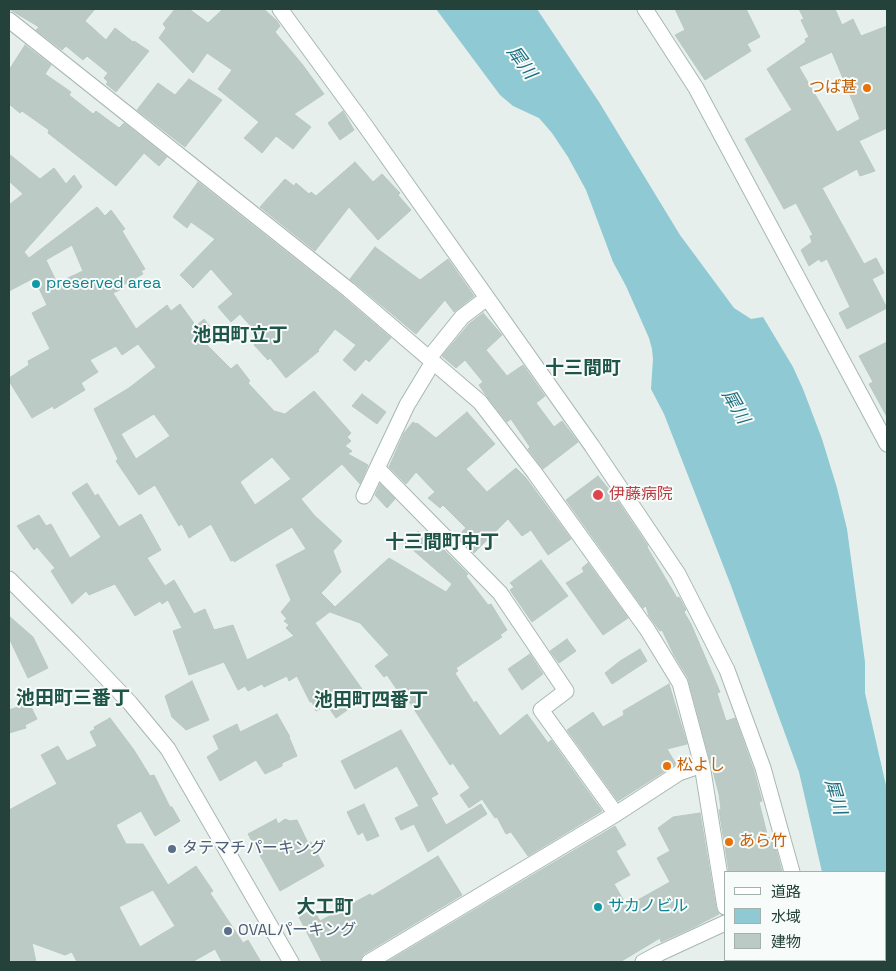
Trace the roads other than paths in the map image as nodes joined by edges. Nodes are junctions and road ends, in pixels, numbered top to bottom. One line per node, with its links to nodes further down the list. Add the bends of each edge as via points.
1 (280, 9): 4 (street)
2 (645, 9): 6 (street, via 696,88)
3 (9, 20): 5 (street, via 310,259)
4 (487, 298): 5 (street, via 462,317); 12 (street, via 678,574 727,670 763,768)
5 (431, 360): 7 (street); 10 (street, via 480,402 647,629 680,683)
6 (887, 444)
7 (378, 469): 8 (street); 11 (street, via 500,593 566,692 541,710)
8 (364, 496)
9 (9, 579): 15 (street, via 116,688 168,748)
10 (702, 765): 11 (street, via 679,772); 13 (street)
11 (616, 814): 16 (street)
12 (792, 871)
13 (724, 902)
14 (724, 923): 17 (street)
15 (291, 962)
16 (369, 962)
17 (643, 962)

